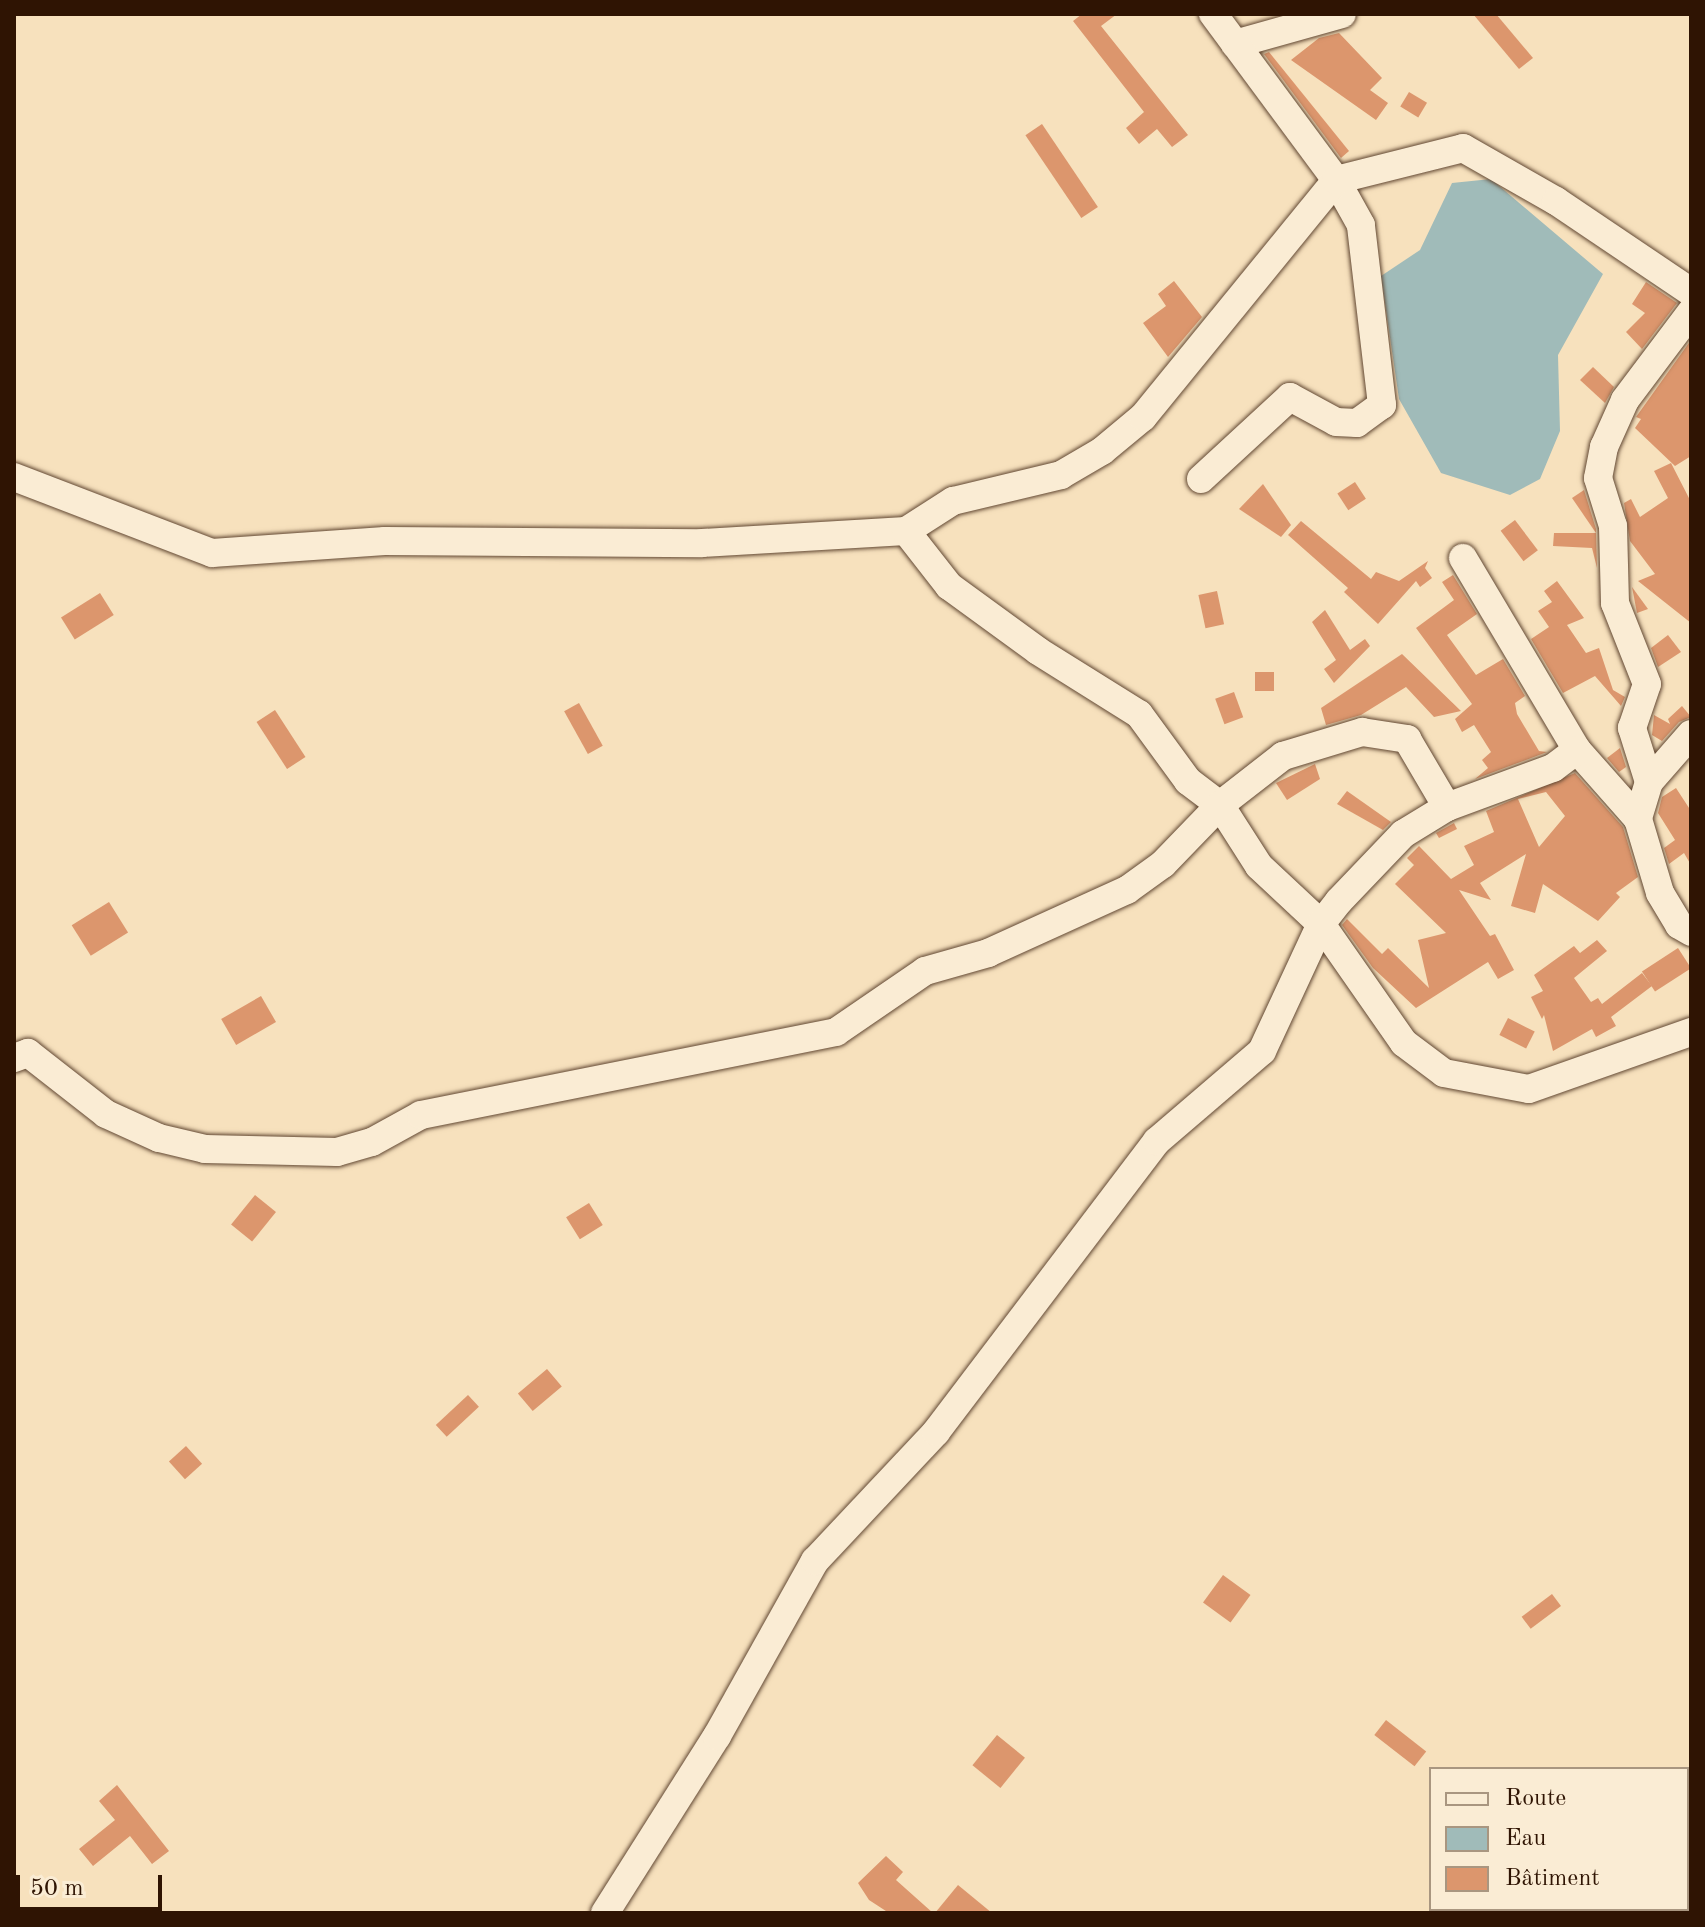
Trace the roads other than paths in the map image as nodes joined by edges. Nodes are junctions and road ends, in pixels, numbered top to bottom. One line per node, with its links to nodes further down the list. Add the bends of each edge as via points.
1 (1213, 14): 3 (street)
2 (1342, 14): 3 (street)
3 (1235, 44): 4 (street)
4 (1336, 180): 5 (street, via 1463,148 1556,201); 8 (street, via 1361,225 1382,405 1357,423 1347,423 1290,397); 9 (street, via 1143,417 1102,451 1061,475 953,501)
5 (1691, 292)
6 (1691, 312): 13 (street, via 1625,400 1604,447 1598,478 1613,526 1615,603 1647,684 1632,728)
7 (14, 477): 9 (street, via 212,553 385,541 702,543)
8 (1201, 479)
9 (906, 531): 14 (street, via 949,586 1038,651 1139,714 1188,781)
10 (1463, 558): 12 (street)
11 (1691, 734): 13 (street)
12 (1577, 750): 15 (street, via 1532,777); 16 (street)
13 (1649, 782): 16 (street)
14 (1220, 805): 15 (street, via 1283,756 1362,732 1407,739); 17 (street, via 1259,866); 20 (street, via 1163,864 1127,890 988,953 925,971 836,1032 421,1115 372,1142 337,1152 205,1149 159,1138 106,1114 28,1053)
15 (1447, 807): 17 (street, via 1385,848)
16 (1638, 819): 18 (street, via 1660,893 1679,925)
17 (1321, 924): 19 (street, via 1404,1043 1444,1073 1529,1089); 21 (street, via 1262,1051 1157,1141 936,1432 815,1561 717,1736)
18 (1691, 932)
19 (1691, 1032)
20 (14, 1058)
21 (605, 1913)

